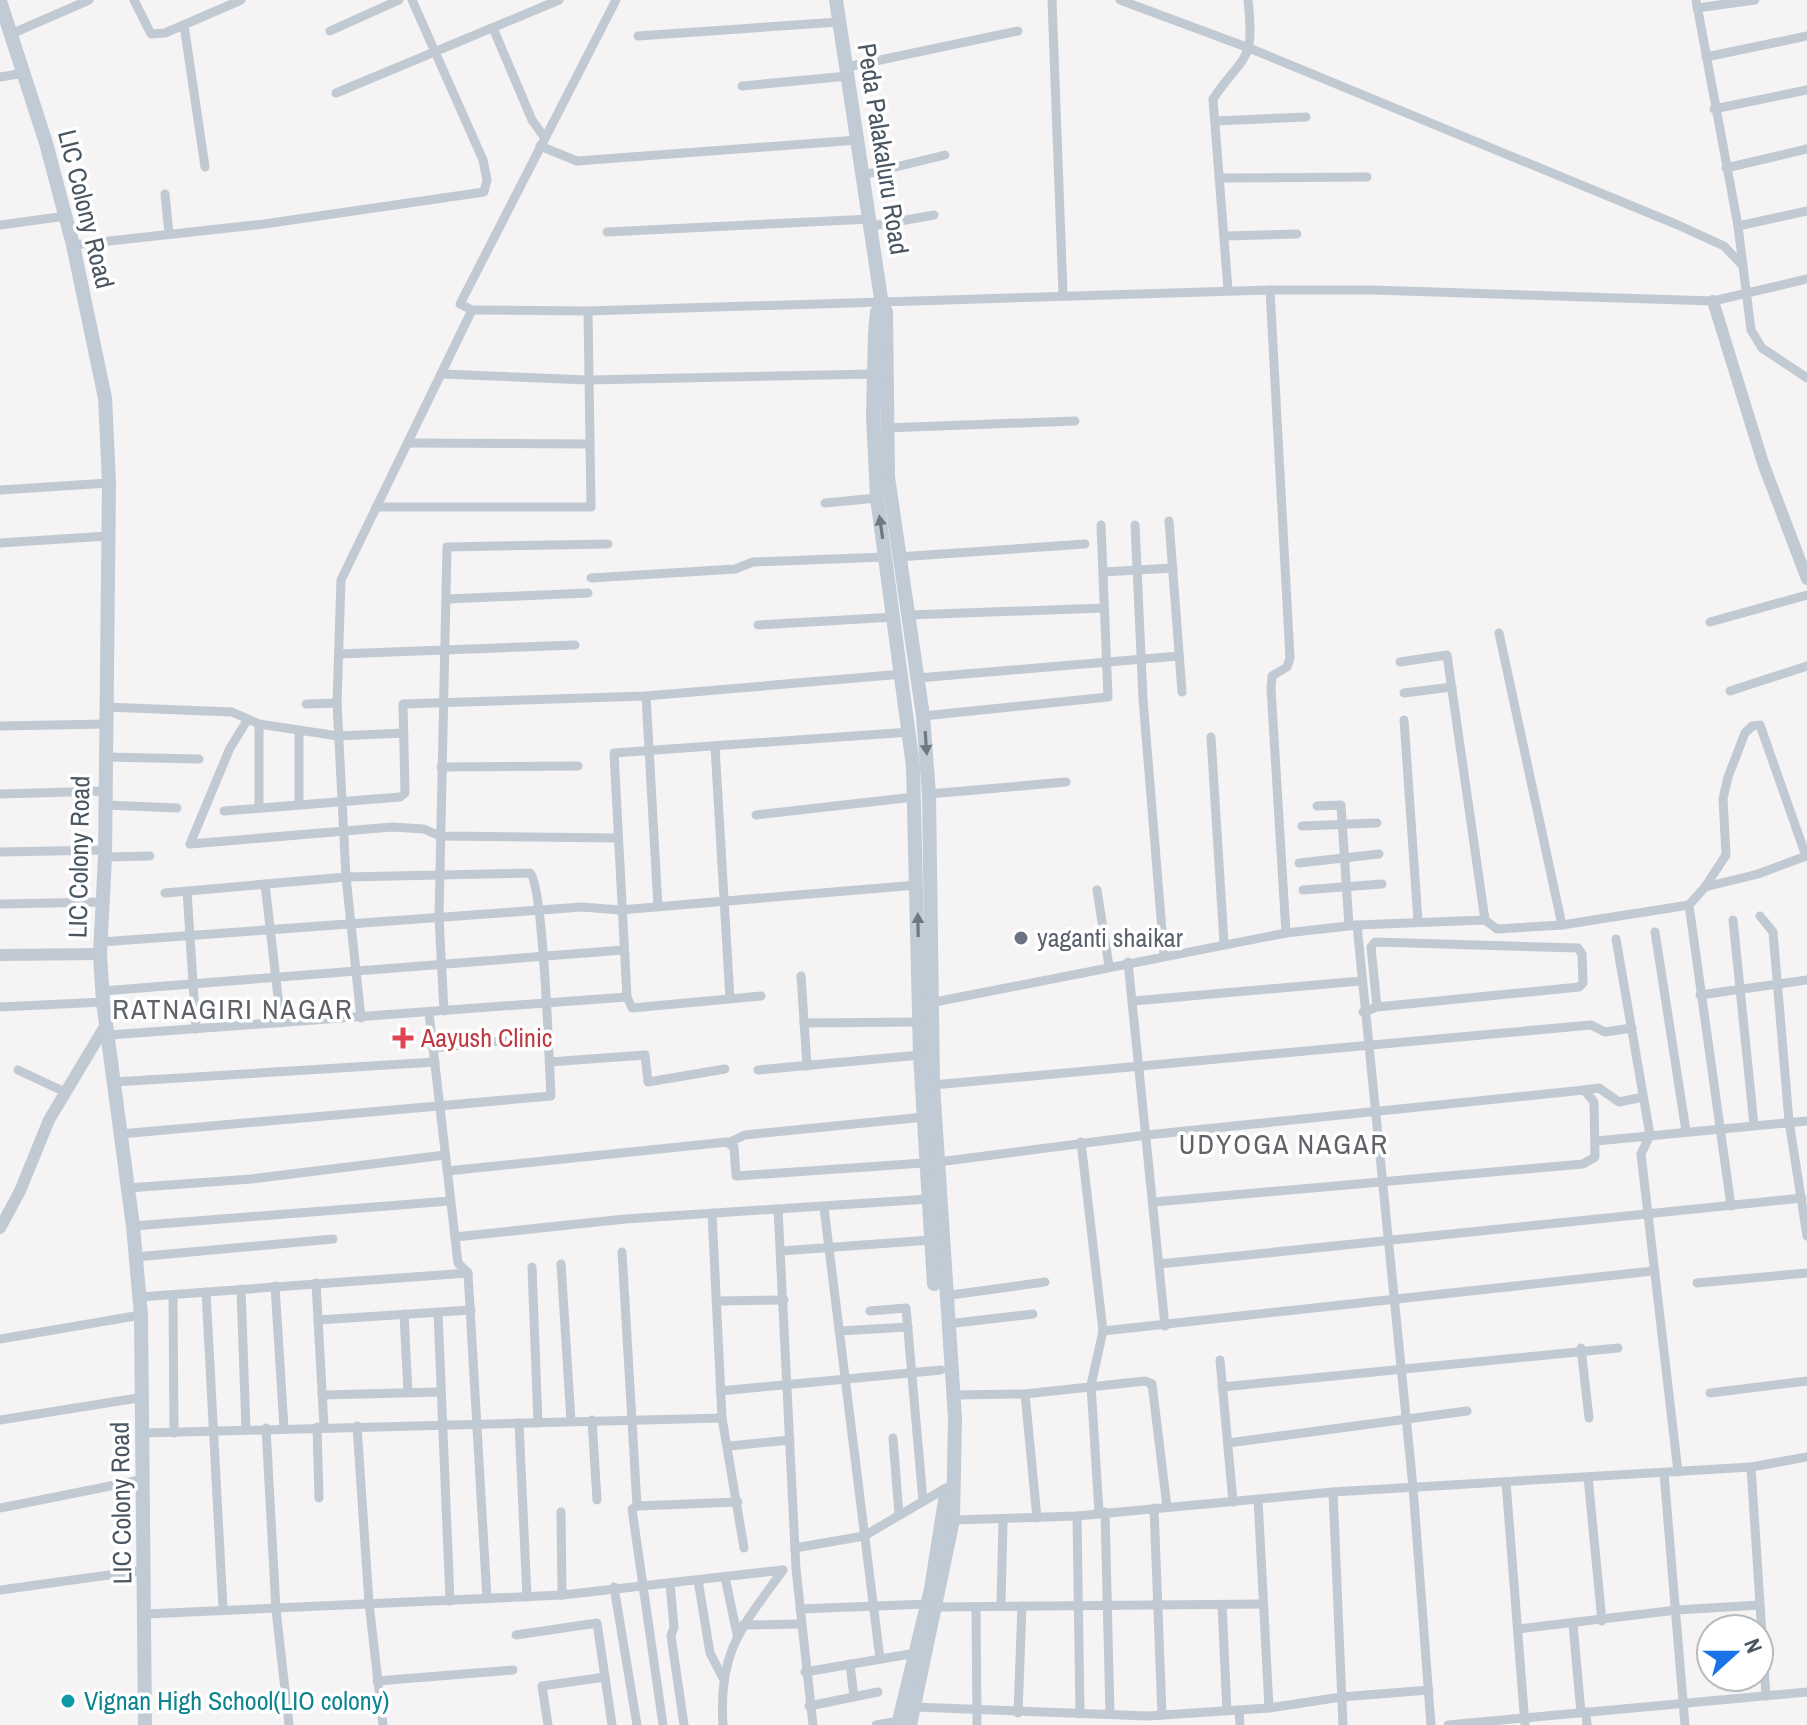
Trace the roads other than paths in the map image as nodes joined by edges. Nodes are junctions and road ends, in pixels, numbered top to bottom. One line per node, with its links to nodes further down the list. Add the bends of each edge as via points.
1 (89, 0): 20 (street)
2 (134, 0): 16 (street, via 151,34)
3 (241, 0): 16 (street)
4 (399, 0): 18 (street)
5 (412, 0): 24 (street)
6 (559, 0): 17 (street)
7 (616, 0): 36 (street)
8 (836, 0): 15 (main road, Peda Palakaluru Road)
9 (1052, 0): 60 (street)
10 (1120, 0): 23 (street)
11 (1248, 0): 23 (street)
12 (1755, 0): 14 (street)
13 (0, 1): 20 (main road, LIC Colony Road)
14 (1697, 4): 25 (street)
15 (839, 22): 21 (street); 26 (main road, Peda Palakaluru Road)
16 (184, 25): 39 (street)
17 (493, 28): 24 (street); 36 (street)
18 (330, 31)
19 (1018, 31): 26 (street)
20 (11, 34): 27 (main road, LIC Colony Road)
21 (638, 36)
22 (1807, 36): 25 (street)
23 (1248, 51): 34 (street, via 1213,99); 56 (street, via 1678,225 1724,246)
24 (435, 52): 31 (street); 52 (street, via 483,160 484,192)
25 (1706, 57): 32 (street)
26 (847, 72): 29 (street); 35 (main road, Peda Palakaluru Road)
27 (24, 73): 28 (street); 47 (main road, LIC Colony Road)
28 (0, 77)
29 (742, 86)
30 (1807, 90): 32 (street)
31 (336, 93)
32 (1714, 109): 40 (street)
33 (1306, 117): 34 (street)
34 (1215, 121): 43 (street)
35 (858, 140): 36 (street, via 577,161); 41 (main road, Peda Palakaluru Road)
36 (542, 141): 64 (street, via 460,304)
37 (1807, 149): 40 (street)
38 (945, 155): 41 (street)
39 (205, 167)
40 (1726, 168): 50 (street)
41 (863, 175): 48 (main road, Peda Palakaluru Road)
42 (1367, 177): 43 (street)
43 (1219, 178): 54 (street)
44 (165, 194): 52 (street)
45 (1807, 211): 50 (street)
46 (934, 215): 48 (street)
47 (66, 216): 49 (street); 55 (main road, LIC Colony Road)
48 (872, 223): 51 (street); 63 (main road, Peda Palakaluru Road)
49 (0, 225)
50 (1738, 226): 56 (street)
51 (607, 232)
52 (169, 234): 55 (street)
53 (1297, 234): 54 (street)
54 (1224, 236): 58 (street)
55 (73, 245): 74 (main road, LIC Colony Road, via 105,398)
56 (1742, 265): 61 (street)
57 (1807, 279): 61 (street)
58 (1228, 290): 59 (street); 60 (street)
59 (1270, 290): 62 (street); 186 (street, via 1290,658 1287,667 1272,676 1271,688)
60 (1063, 294): 63 (street)
61 (1744, 296): 62 (street); 68 (street, via 1754,339)
62 (1713, 301): 91 (street, via 1763,463)
63 (882, 302): 65 (street); 67 (main road); 71 (main road, Peda Palakaluru Road)
64 (472, 310): 65 (street); 66 (street)
65 (588, 311): 69 (street)
66 (443, 374): 69 (street); 72 (street)
67 (873, 374): 69 (street); 76 (main road)
68 (1807, 378)
69 (588, 380): 73 (street)
70 (1075, 421): 71 (street)
71 (885, 428): 86 (main road, Peda Palakaluru Road)
72 (408, 443): 73 (street); 78 (street)
73 (590, 444): 78 (street, via 591,507)
74 (109, 483): 75 (street); 82 (main road, LIC Colony Road)
75 (0, 490)
76 (877, 498): 77 (street); 86 (main road, one-way to 76)
77 (825, 503)
78 (376, 507): 102 (street, via 341,580)
79 (1169, 521): 87 (street)
80 (1101, 525): 89 (street)
81 (1135, 525): 88 (street)
82 (108, 536): 83 (street); 117 (main road, LIC Colony Road)
83 (0, 543)
84 (608, 544): 94 (street, via 447,547)
85 (1085, 544): 86 (street)
86 (892, 557): 90 (street, via 753,562 735,569); 96 (main road)
87 (1173, 568): 88 (street); 103 (street)
88 (1138, 570): 89 (street); 104 (street)
89 (1103, 572): 95 (street)
90 (591, 578)
91 (1807, 579)
92 (588, 593): 94 (street)
93 (1807, 595): 97 (street)
94 (447, 599): 101 (street)
95 (1104, 608): 96 (street); 105 (street)
96 (902, 616): 98 (street); 108 (main road)
97 (1710, 622)
98 (758, 625)
99 (1499, 633): 183 (street)
100 (575, 645): 101 (street)
101 (445, 651): 102 (street); 116 (street)
102 (339, 654): 114 (street)
103 (1179, 656): 104 (street); 111 (street)
104 (1143, 658): 105 (street); 193 (street)
105 (1105, 661): 108 (street); 118 (street, via 1108,697)
106 (1400, 662): 109 (street, via 1447,655)
107 (1807, 666): 110 (street)
108 (911, 676): 113 (street); 118 (main road); 125 (main road)
109 (1452, 687): 112 (street); 178 (street)
110 (1730, 691)
111 (1182, 692)
112 (1404, 693)
113 (646, 696): 116 (street); 130 (street)
114 (337, 703): 115 (street); 127 (street)
115 (306, 704)
116 (443, 704): 126 (street, via 403,704); 134 (street)
117 (105, 707): 119 (street, via 232,712); 121 (main road, LIC Colony Road)
118 (923, 716): 137 (main road, one-way to 137)
119 (248, 719): 122 (street); 149 (street, via 230,748 190,844)
120 (1404, 720): 180 (street)
121 (106, 724): 123 (street); 131 (main road, LIC Colony Road)
122 (259, 724): 124 (street); 143 (street)
123 (0, 726)
124 (299, 731): 127 (street); 140 (street)
125 (910, 732): 129 (street); 137 (main road)
126 (404, 733): 127 (street); 139 (street, via 405,793)
127 (338, 736): 139 (street)
128 (1211, 737): 189 (street)
129 (715, 747): 130 (street); 169 (street)
130 (649, 751): 151 (street, via 614,753); 173 (street)
131 (105, 757): 132 (street); 138 (main road, LIC Colony Road)
132 (199, 759)
133 (578, 766): 134 (street)
134 (441, 767): 150 (street)
135 (1066, 782): 137 (street)
136 (0, 794): 138 (street)
137 (922, 796): 145 (street); 162 (main road); 213 (main road)
138 (105, 798): 142 (street); 153 (main road, LIC Colony Road)
139 (341, 801): 140 (street); 149 (street)
140 (299, 805): 143 (street)
141 (1317, 806): 147 (street, via 1341,805)
142 (177, 808)
143 (259, 808): 144 (street)
144 (224, 811)
145 (756, 815)
146 (1377, 823): 147 (street)
147 (1342, 824): 148 (street); 156 (street)
148 (1302, 826)
149 (343, 831): 150 (street, via 405,827); 159 (street)
150 (440, 836): 151 (street); 158 (street)
151 (617, 838): 175 (street)
152 (0, 852): 153 (street)
153 (105, 854): 155 (street); 170 (main road, LIC Colony Road)
154 (1379, 854): 156 (street)
155 (150, 856)
156 (1345, 859): 157 (street); 163 (street)
157 (1299, 863)
158 (440, 873): 159 (street); 174 (street, via 530,873); 177 (street)
159 (346, 877): 160 (street); 181 (street)
160 (265, 884): 167 (street); 184 (street)
161 (1382, 884): 163 (street)
162 (917, 885): 169 (street); 213 (main road, one-way to 162)
163 (1346, 887): 166 (street); 182 (street)
164 (1705, 887): 164 (street, via 1806,856 1760,725 1745,733 1728,777 1723,799 1726,855); 172 (street)
165 (1097, 890): 197 (street)
166 (1303, 890)
167 (187, 891): 168 (street); 187 (street)
168 (165, 893)
169 (724, 901): 173 (street); 210 (street)
170 (102, 902): 171 (street); 190 (main road, LIC Colony Road)
171 (0, 904)
172 (1689, 905): 183 (street); 206 (street)
173 (658, 907): 175 (street)
174 (539, 910): 175 (street); 177 (street); 194 (street)
175 (620, 910): 191 (street)
176 (1760, 916): 204 (street, via 1773,932)
177 (439, 918): 181 (street); 196 (street)
178 (1485, 920): 180 (street); 183 (street, via 1497,929)
179 (1733, 920): 205 (street)
180 (1418, 921): 182 (street)
181 (352, 925): 184 (street); 198 (street)
182 (1353, 925): 186 (street); 202 (street)
183 (1562, 925)
184 (270, 932): 187 (street); 200 (street)
185 (1655, 932): 249 (street)
186 (1286, 933): 189 (street)
187 (190, 936): 190 (street); 203 (street)
188 (1616, 939): 223 (street)
189 (1224, 943): 193 (street)
190 (100, 948): 192 (street); 208 (main road, LIC Colony Road)
191 (623, 950): 194 (street); 209 (street)
192 (0, 955)
193 (1164, 955): 195 (street)
194 (542, 956): 196 (street); 211 (street)
195 (1128, 962): 197 (street); 212 (street)
196 (443, 964): 198 (street); 216 (street)
197 (1109, 966): 213 (street)
198 (356, 971): 200 (street); 219 (street)
199 (801, 976): 222 (street)
200 (276, 977): 203 (street); 221 (street)
201 (1807, 980): 204 (street)
202 (1361, 981): 212 (street); 217 (street)
203 (193, 984): 208 (street); 225 (street)
204 (1776, 985): 205 (street); 245 (street)
205 (1740, 990): 206 (street); 247 (street)
206 (1700, 995): 248 (street)
207 (761, 996): 210 (street)
208 (102, 997): 214 (street); 224 (main road, LIC Colony Road)
209 (627, 997): 210 (street, via 632,1008); 211 (street)
210 (730, 999)
211 (545, 1001): 216 (street); 226 (street)
212 (1133, 1001): 233 (street)
213 (925, 1004): 220 (main road); 238 (main road)
214 (0, 1007)
215 (1377, 1007): 215 (street, via 1579,987 1582,954 1578,948 1375,942 1371,947); 217 (street)
216 (444, 1011): 218 (street)
217 (1363, 1012): 227 (street)
218 (429, 1013): 219 (street); 228 (street)
219 (361, 1018): 221 (street)
220 (919, 1022): 222 (street); 229 (main road)
221 (281, 1023): 225 (street)
222 (804, 1023): 232 (street)
223 (1632, 1028): 227 (street, via 1605,1032 1591,1025); 241 (street)
224 (108, 1029): 225 (street); 237 (main road, LIC Colony Road); 240 (street)
225 (196, 1029)
226 (547, 1036): 228 (street); 231 (street)
227 (1367, 1045): 233 (street); 243 (street)
228 (433, 1048): 230 (street)
229 (920, 1055): 232 (street); 244 (main road)
230 (435, 1062): 237 (street); 242 (street)
231 (549, 1062): 234 (street, via 645,1055 648,1082); 242 (street, via 551,1096)
232 (807, 1066): 236 (street)
233 (1140, 1067): 238 (street); 251 (street)
234 (725, 1069)
235 (18, 1070): 240 (street)
236 (758, 1070)
237 (114, 1082): 250 (main road, LIC Colony Road)
238 (933, 1085): 257 (main road)
239 (1584, 1090): 241 (street, via 1599,1088 1619,1102); 243 (street); 253 (street, via 1594,1102)
240 (65, 1092): 272 (street)
241 (1643, 1097): 252 (street)
242 (440, 1107): 250 (street); 256 (street)
243 (1373, 1114): 251 (street); 259 (street)
244 (924, 1117): 254 (street, via 745,1135); 257 (main road)
245 (1789, 1121): 246 (street); 247 (street); 261 (street)
246 (1807, 1121)
247 (1754, 1125): 248 (street)
248 (1718, 1127): 249 (street); 265 (street)
249 (1686, 1131): 252 (street)
250 (120, 1134): 260 (main road, LIC Colony Road)
251 (1147, 1135): 255 (street); 264 (street)
252 (1650, 1135): 253 (street); 269 (street, via 1641,1154)
253 (1596, 1141): 259 (street, via 1595,1157 1583,1164)
254 (730, 1142): 257 (street, via 736,1176); 258 (street)
255 (1081, 1142): 257 (street); 311 (street)
256 (445, 1155): 258 (street); 260 (street)
257 (933, 1162): 262 (main road); 295 (main road)
258 (447, 1171): 263 (street)
259 (1380, 1180): 264 (street); 277 (street)
260 (128, 1188): 271 (main road, LIC Colony Road)
261 (1802, 1198): 265 (street); 270 (street)
262 (929, 1199): 266 (street); 276 (main road)
263 (450, 1201): 271 (street); 274 (street)
264 (1154, 1202): 283 (street)
265 (1731, 1206): 269 (street)
266 (824, 1208): 267 (street); 278 (street)
267 (778, 1209): 268 (street); 279 (street)
268 (712, 1213): 274 (street); 298 (street)
269 (1648, 1216): 277 (street); 285 (street)
270 (1806, 1221): 273 (street)
271 (133, 1226): 281 (main road, LIC Colony Road)
272 (0, 1228)
273 (1807, 1236)
274 (455, 1237): 286 (street, via 458,1263)
275 (333, 1239): 281 (street)
276 (931, 1240): 278 (street); 317 (main road)
277 (1386, 1243): 283 (street); 299 (street)
278 (829, 1248): 279 (street); 310 (street)
279 (781, 1251): 297 (street)
280 (622, 1252): 339 (street)
281 (136, 1257): 296 (main road, LIC Colony Road)
282 (561, 1264): 338 (street)
283 (1159, 1264): 308 (street)
284 (532, 1267): 343 (street)
285 (1653, 1271): 299 (street); 358 (street)
286 (468, 1273): 289 (street); 300 (street)
287 (1807, 1273): 290 (street)
288 (1045, 1282): 295 (street)
289 (316, 1283): 291 (street); 306 (street)
290 (1697, 1283)
291 (275, 1286): 292 (street); 347 (street)
292 (241, 1289): 293 (street); 348 (street)
293 (206, 1292): 294 (street); 351 (street)
294 (173, 1295): 296 (street); 350 (street)
295 (944, 1296): 307 (main road)
296 (139, 1297): 305 (main road, LIC Colony Road)
297 (784, 1300): 298 (street); 321 (street)
298 (717, 1301): 324 (street)
299 (1393, 1302): 308 (street); 316 (street)
300 (471, 1310): 302 (street); 341 (street)
301 (870, 1311): 309 (street, via 902,1306)
302 (438, 1312): 303 (street); 325 (street)
303 (404, 1314): 306 (street); 326 (street)
304 (1033, 1314): 307 (street)
305 (141, 1315): 312 (street); 331 (main road, LIC Colony Road)
306 (318, 1320): 329 (street)
307 (947, 1324): 330 (main road)
308 (1165, 1326): 311 (street)
309 (908, 1327): 310 (street); 318 (street)
310 (839, 1331): 319 (street)
311 (1103, 1331): 322 (street)
312 (0, 1339)
313 (1581, 1348): 314 (street); 316 (street); 334 (street)
314 (1618, 1348)
315 (1220, 1360): 323 (street)
316 (1400, 1369): 323 (street); 337 (street)
317 (941, 1370): 318 (street); 364 (main road)
318 (913, 1373): 319 (street); 369 (street)
319 (845, 1380): 321 (street); 383 (street)
320 (1807, 1381): 327 (street)
321 (788, 1385): 324 (street); 353 (street)
322 (1091, 1385): 328 (street); 373 (street, via 1152,1384); 377 (street)
323 (1222, 1387): 354 (street)
324 (720, 1391): 333 (street)
325 (440, 1392): 326 (street); 340 (street)
326 (408, 1393): 329 (street)
327 (1710, 1393)
328 (1025, 1394): 330 (street); 380 (street)
329 (322, 1395): 344 (street)
330 (953, 1395): 364 (main road)
331 (144, 1397): 335 (street); 349 (main road, LIC Colony Road)
332 (1467, 1411): 337 (street)
333 (722, 1418): 339 (street); 355 (street)
334 (1589, 1418)
335 (0, 1420)
336 (592, 1420): 338 (street); 339 (street); 368 (street)
337 (1406, 1420): 354 (street); 363 (street)
338 (571, 1421): 343 (street)
339 (629, 1422): 372 (street)
340 (441, 1423): 341 (street); 345 (street); 398 (street)
341 (479, 1423): 342 (street); 397 (street)
342 (519, 1423): 343 (street); 396 (street)
343 (538, 1423)
344 (320, 1426): 345 (street); 347 (street); 366 (street)
345 (357, 1426): 399 (street)
346 (266, 1428): 347 (street); 348 (street); 413 (street)
347 (284, 1428)
348 (246, 1430): 351 (street)
349 (144, 1433): 350 (street); 361 (main road, LIC Colony Road)
350 (174, 1433): 351 (street)
351 (215, 1434): 411 (street)
352 (893, 1438): 378 (street)
353 (790, 1440): 355 (street); 385 (street)
354 (1228, 1443): 371 (street)
355 (730, 1446): 370 (street)
356 (1807, 1457): 357 (street)
357 (1751, 1467): 358 (street); 403 (street)
358 (1678, 1472): 359 (street)
359 (1664, 1473): 360 (street); 414 (street)
360 (1588, 1477): 362 (street); 416 (street)
361 (145, 1479): 374 (street); 387 (main road, LIC Colony Road)
362 (1506, 1482): 363 (street); 420 (street)
363 (1413, 1487): 365 (street); 430 (street)
364 (951, 1488): 369 (street); 381 (main road); 405 (main road)
365 (1333, 1492): 367 (street); 435 (street)
366 (319, 1498)
367 (1258, 1499): 371 (street); 400 (street)
368 (597, 1500)
369 (923, 1501): 378 (street)
370 (738, 1502): 372 (street); 384 (street)
371 (1233, 1502): 373 (street)
372 (637, 1506): 391 (street, via 632,1509)
373 (1167, 1507): 375 (street)
374 (0, 1508)
375 (1154, 1508): 377 (street); 409 (street)
376 (561, 1512): 395 (street)
377 (1102, 1512): 379 (street); 401 (street)
378 (899, 1515): 383 (street)
379 (1077, 1516): 380 (street); 408 (street)
380 (1037, 1518): 382 (street)
381 (953, 1520): 382 (street); 405 (main road)
382 (1003, 1520): 406 (street)
383 (864, 1536): 385 (street); 404 (street)
384 (744, 1548)
385 (795, 1548): 386 (street)
386 (796, 1569): 388 (street); 412 (street)
387 (145, 1570): 394 (street); 415 (main road, LIC Colony Road)
388 (783, 1570): 389 (street); 419 (street)
389 (725, 1577): 390 (street); 419 (street)
390 (698, 1580): 392 (street); 428 (street, via 710,1653)
391 (642, 1583): 392 (street); 393 (street); 458 (street)
392 (670, 1583): 459 (street, via 671,1636)
393 (614, 1587): 395 (street); 457 (street)
394 (0, 1590)
395 (562, 1595): 396 (street)
396 (527, 1597): 397 (street)
397 (487, 1599): 398 (street)
398 (450, 1601): 399 (street)
399 (369, 1603): 413 (street); 429 (street)
400 (1263, 1604): 402 (street); 439 (street)
401 (1110, 1605): 408 (street); 409 (street); 446 (street)
402 (1222, 1605): 409 (street); 441 (street)
403 (1760, 1605): 414 (street); 433 (street)
404 (873, 1606): 405 (street); 412 (street); 423 (street)
405 (932, 1606): 410 (street); 422 (main road); 438 (main road)
406 (1001, 1606): 407 (street); 410 (street)
407 (1022, 1606): 408 (street); 444 (street)
408 (1079, 1606): 445 (street)
409 (1158, 1606): 447 (street)
410 (976, 1607): 442 (street)
411 (223, 1608): 413 (street); 415 (street)
412 (800, 1609): 417 (street)
413 (276, 1610): 453 (street)
414 (1677, 1610): 416 (street); 436 (street)
415 (146, 1614): 452 (main road, LIC Colony Road)
416 (1602, 1621): 418 (street)
417 (801, 1624): 419 (street); 426 (street)
418 (1573, 1624): 420 (street); 443 (street)
419 (740, 1629): 428 (street)
420 (1518, 1629): 450 (street)
421 (516, 1635): 427 (street, via 597,1623)
422 (916, 1653): 423 (street); 451 (main road)
423 (880, 1659): 424 (street)
424 (850, 1664): 426 (street); 434 (street)
425 (513, 1670): 429 (street)
426 (805, 1672): 437 (street)
427 (605, 1677): 455 (street, via 542,1686); 456 (street)
428 (723, 1678): 460 (street)
429 (377, 1681): 454 (street)
430 (1429, 1690): 435 (street); 467 (street)
431 (878, 1692): 434 (street)
432 (1807, 1692): 433 (street)
433 (1766, 1696): 436 (street)
434 (854, 1697): 437 (street)
435 (1341, 1697): 439 (street); 466 (street)
436 (1682, 1704): 443 (street); 470 (street)
437 (809, 1706): 461 (street)
438 (915, 1707): 442 (street); 451 (main road)
439 (1269, 1708): 440 (street)
440 (1239, 1710): 441 (street); 465 (street)
441 (1227, 1711): 447 (street)
442 (977, 1712): 444 (street); 463 (street)
443 (1584, 1712): 450 (street); 469 (street)
444 (1018, 1713): 448 (street)
445 (1080, 1714): 446 (street); 448 (street)
446 (1114, 1714): 449 (street); 464 (street)
447 (1162, 1715): 449 (street)
448 (1057, 1720)
449 (1148, 1721)
450 (1525, 1721): 468 (street)
451 (902, 1724): 462 (street)
452 (145, 1725)
453 (289, 1725)
454 (383, 1725)
455 (548, 1725)
456 (612, 1725)
457 (637, 1725)
458 (663, 1725)
459 (684, 1725)
460 (723, 1725)
461 (813, 1725)
462 (876, 1725)
463 (977, 1725)
464 (1118, 1725)
465 (1240, 1725)
466 (1343, 1725)
467 (1431, 1725)
468 (1448, 1725)
469 (1587, 1725)
470 (1685, 1725)

